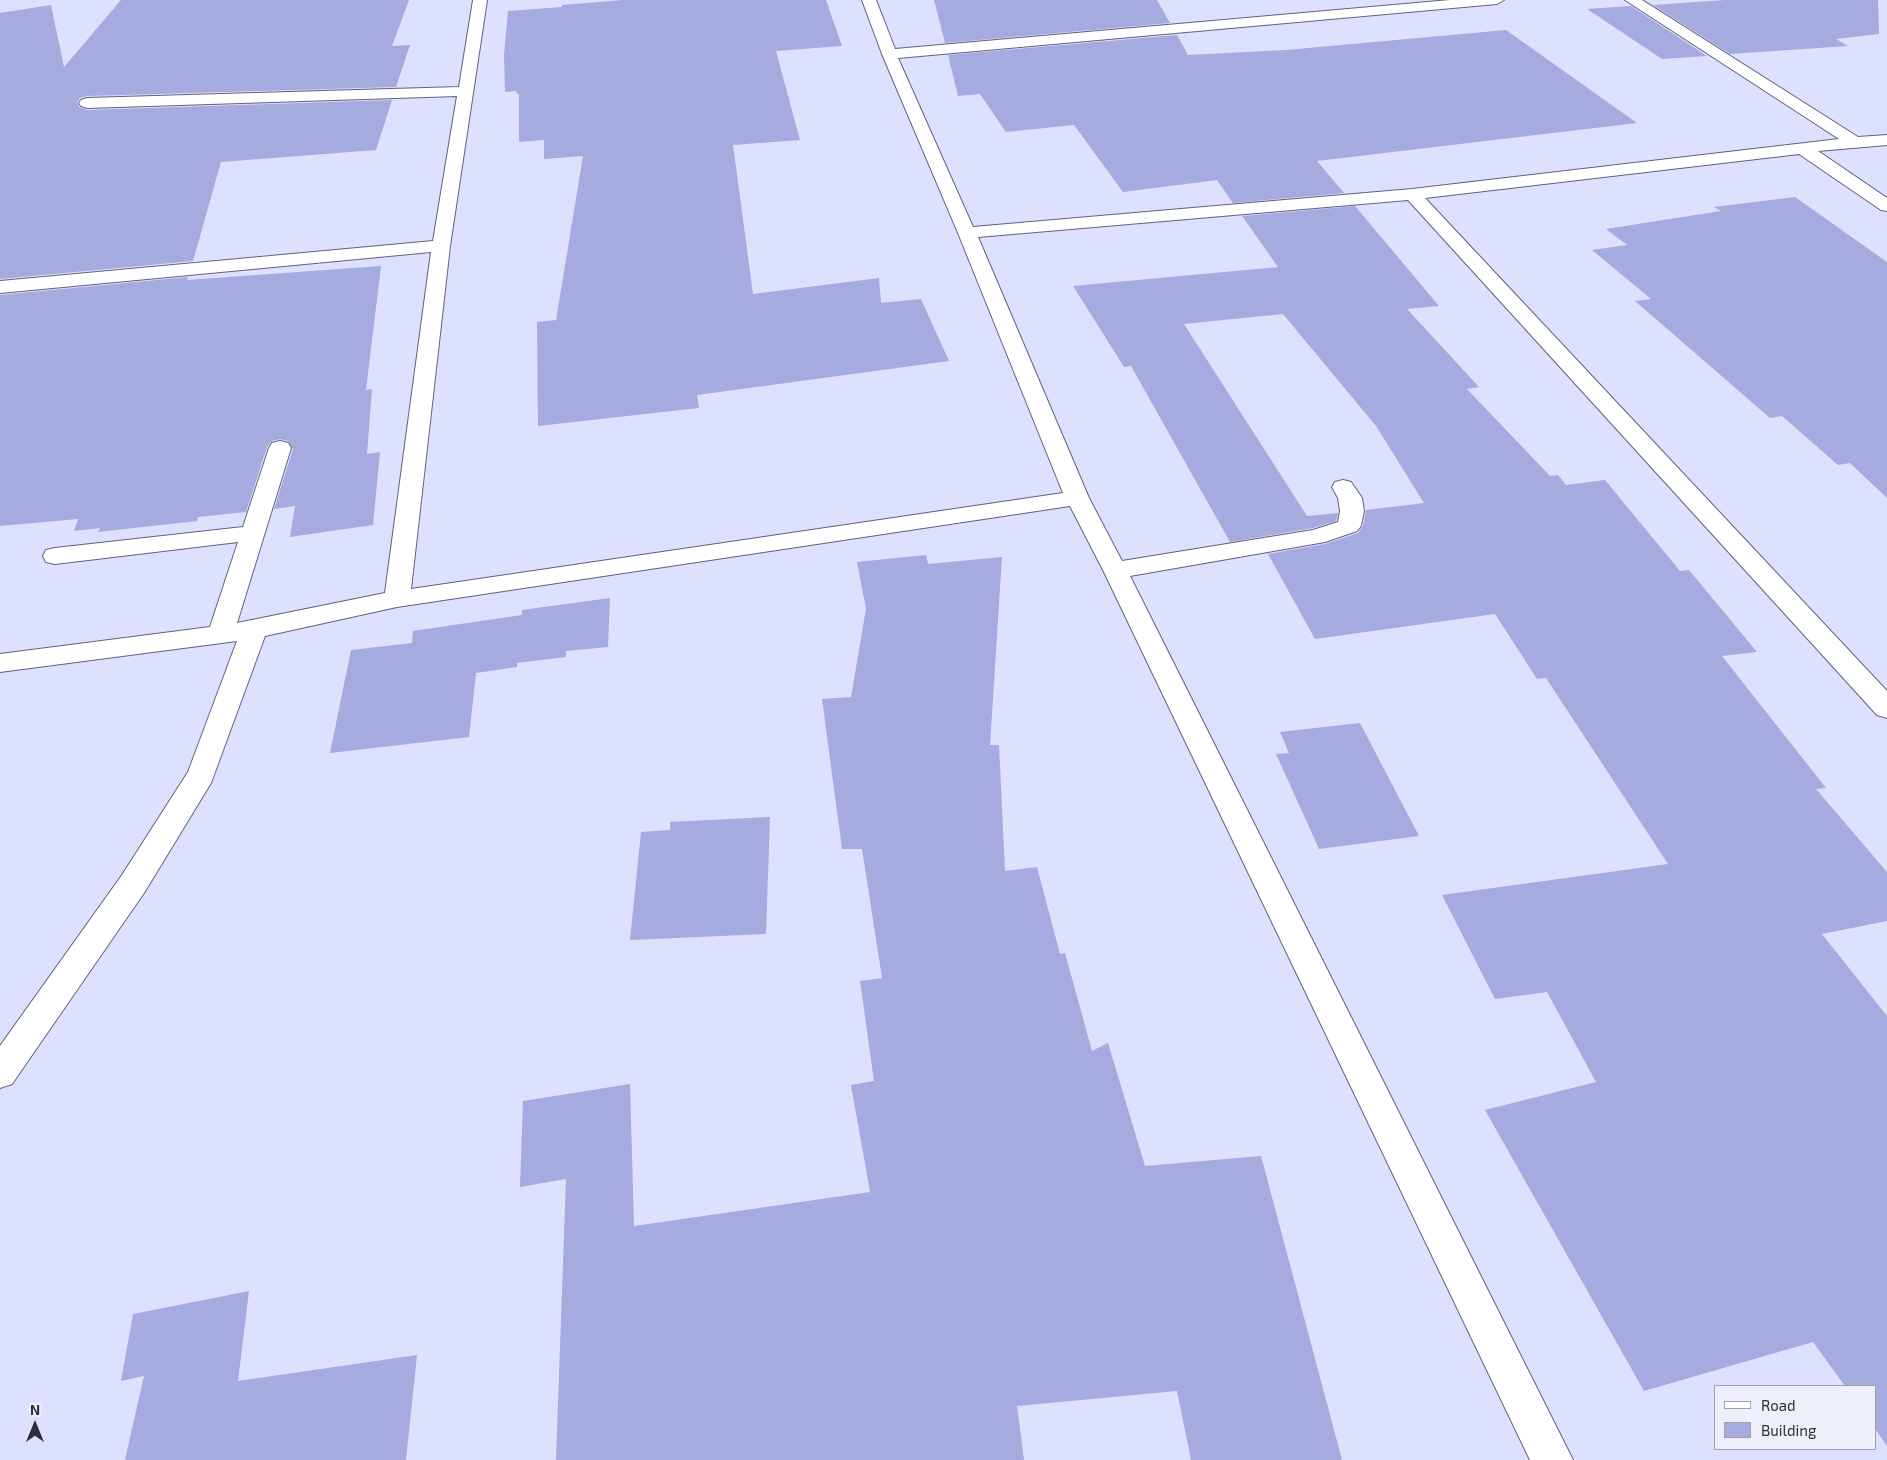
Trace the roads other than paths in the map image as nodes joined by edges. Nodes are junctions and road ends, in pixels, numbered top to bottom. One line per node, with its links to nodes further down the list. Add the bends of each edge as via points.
1 (480, 0): 8 (street)
2 (869, 0): 7 (street)
3 (1496, 0): 6 (street)
4 (1632, 0): 11 (street)
5 (1282, 6): 6 (street)
6 (1293, 17): 7 (street)
7 (889, 54): 15 (street)
8 (465, 91): 9 (street); 16 (street)
9 (86, 104)
10 (1887, 140): 11 (street)
11 (1855, 142): 12 (street)
12 (1802, 149): 13 (street); 14 (street)
13 (1412, 194): 15 (street); 28 (street)
14 (1887, 206)
15 (967, 233): 20 (street)
16 (441, 246): 17 (street); 24 (street)
17 (0, 287)
18 (280, 448): 21 (street)
19 (1343, 488): 23 (street, via 1350,498 1352,510 1349,526 1317,537)
20 (1077, 498): 23 (street); 24 (street)
21 (253, 533): 22 (street); 26 (street)
22 (55, 556)
23 (1115, 570): 30 (street)
24 (397, 598): 25 (street)
25 (254, 630): 26 (street); 29 (street, via 201,775 133,884)
26 (221, 634): 27 (street)
27 (0, 663)
28 (1887, 708)
29 (0, 1073)
30 (1552, 1460)

